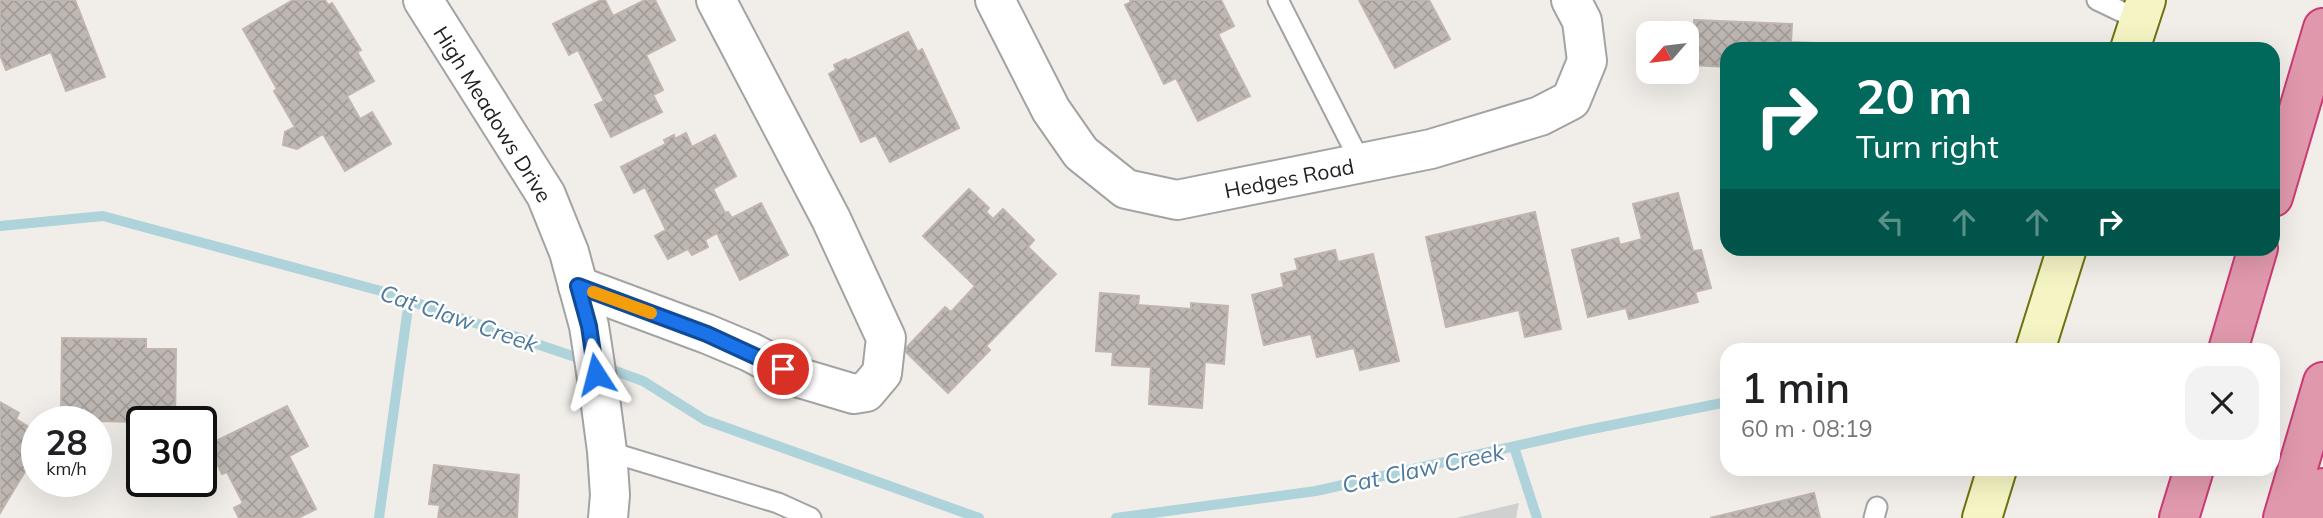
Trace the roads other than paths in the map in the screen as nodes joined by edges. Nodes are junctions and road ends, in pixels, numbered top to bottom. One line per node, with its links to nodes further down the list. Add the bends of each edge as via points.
1 (423, 0): 13 (street, High Meadows Drive, via 546,195)
2 (716, 0): 13 (street, via 831,219 886,338 882,373 866,392 853,394 800,378 718,338)
3 (995, 0): 9 (street, Hedges Road, via 1051,110 1081,153 1126,189 1177,200)
4 (1278, 0): 9 (lane)
5 (1572, 0): 9 (street, Hedges Road, via 1582,21 1587,61 1571,100 1539,116 1431,149)
6 (2097, 0): 7 (lane)
7 (2138, 23)
8 (2322, 29): 10 (highway)
9 (1361, 163)
10 (2280, 173)
11 (2064, 256): 14 (main road)
12 (2256, 256): 15 (highway)
13 (578, 286): 17 (street, High Meadows Drive, via 589,326)
14 (2037, 343)
15 (2230, 343)
16 (2323, 382): 25 (highway)
17 (607, 451): 21 (street, High Meadows Drive); 22 (lane, via 778,503)
18 (1995, 476): 23 (main road)
19 (2192, 476): 24 (highway)
20 (2323, 488): 26 (highway)
21 (608, 518)
22 (811, 518)
23 (1982, 518)
24 (2179, 518)
25 (2283, 518)
26 (2311, 518)

